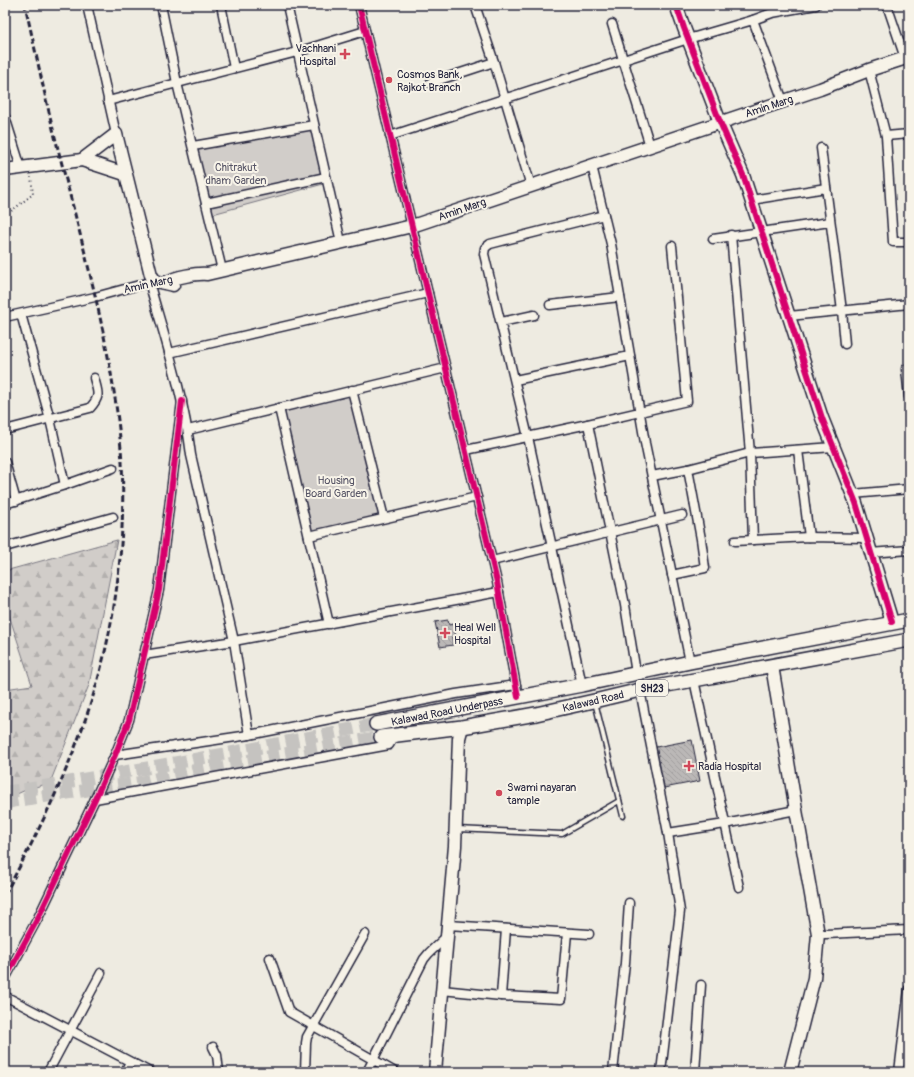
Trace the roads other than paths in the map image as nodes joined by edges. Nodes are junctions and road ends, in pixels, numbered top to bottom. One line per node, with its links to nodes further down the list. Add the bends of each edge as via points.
1 (87, 5): 23 (street)
2 (161, 5): 20 (street)
3 (221, 5): 18 (street)
4 (287, 5): 14 (street)
5 (359, 5): 12 (street)
6 (475, 5): 17 (street)
7 (676, 5): 13 (street)
8 (816, 5): 10 (street, via 772,13)
9 (887, 5): 15 (street)
10 (753, 20): 13 (street); 24 (street)
11 (612, 24): 16 (street)
12 (365, 31): 14 (street); 30 (street)
13 (688, 39): 16 (street); 26 (street)
14 (297, 52): 18 (street); 27 (street)
15 (907, 57): 19 (street, Amin Marg)
16 (623, 60): 22 (street); 33 (street)
17 (494, 62): 21 (street); 22 (street)
18 (234, 68): 20 (street)
19 (869, 70): 24 (street, Amin Marg); 31 (street)
20 (177, 83): 23 (street); 32 (street)
21 (430, 83)
22 (505, 99): 30 (street); 41 (street)
23 (108, 101): 28 (street)
24 (783, 101): 26 (street, Amin Marg)
25 (5, 116): 37 (street)
26 (720, 122): 33 (street, Amin Marg); 43 (street)
27 (314, 125): 32 (street); 40 (street)
28 (116, 134): 35 (street); 39 (street)
29 (909, 134): 31 (street)
30 (390, 136): 47 (street)
31 (886, 136): 52 (street, via 893,242)
32 (192, 146): 44 (street)
33 (650, 146): 36 (street, Amin Marg)
34 (821, 148): 42 (street)
35 (82, 160): 37 (street); 39 (street)
36 (592, 166): 41 (street, Amin Marg); 45 (street)
37 (26, 168): 38 (street)
38 (5, 170)
39 (125, 174): 55 (street, via 151,275)
40 (326, 176): 44 (street); 51 (street)
41 (531, 186): 47 (street, Amin Marg)
42 (826, 188): 43 (street); 46 (street)
43 (751, 200): 48 (street)
44 (206, 203): 54 (street)
45 (604, 215): 57 (street); 65 (street, via 490,244 485,248 484,254)
46 (830, 222): 48 (street); 60 (street)
47 (412, 226): 51 (street, Amin Marg); 56 (street)
48 (761, 232): 49 (street); 63 (street)
49 (731, 235): 50 (street); 86 (street)
50 (713, 239)
51 (341, 242): 54 (street, Amin Marg)
52 (909, 242)
53 (672, 246): 77 (street, via 687,401)
54 (222, 270): 55 (street, Amin Marg, via 207,274 203,279 173,285)
55 (157, 282): 61 (street, Amin Marg); 67 (street)
56 (428, 293): 67 (street); 69 (street)
57 (620, 297): 59 (street); 68 (street)
58 (909, 304): 60 (street)
59 (550, 305)
60 (842, 310): 63 (street); 66 (street)
61 (21, 314): 64 (street, Amin Marg); 78 (street)
62 (534, 314): 65 (street)
63 (789, 316): 83 (street, via 822,418)
64 (5, 317)
65 (501, 322): 72 (street)
66 (845, 344)
67 (169, 353): 75 (street)
68 (630, 356): 72 (street); 77 (street)
69 (446, 368): 73 (street); 84 (street)
70 (909, 369): 74 (street, via 906,369)
71 (94, 378): 78 (street, via 98,398 90,408)
72 (515, 380): 82 (street)
73 (352, 390): 76 (street); 99 (street)
74 (909, 397)
75 (182, 400): 81 (street); 119 (street, via 159,590)
76 (279, 408): 81 (street); 102 (street)
77 (640, 412): 79 (street); 90 (street)
78 (50, 419): 80 (street); 91 (street)
79 (588, 424): 82 (street); 101 (street)
80 (5, 430)
81 (188, 430): 118 (street)
82 (528, 437): 84 (street); 108 (street)
83 (834, 446): 85 (street); 93 (street)
84 (466, 450): 94 (street)
85 (798, 450): 86 (street); 103 (street)
86 (750, 453): 89 (street); 105 (street)
87 (5, 462): 95 (street)
88 (113, 468): 91 (street)
89 (688, 469): 90 (street); 112 (street, via 705,568)
90 (652, 476): 100 (street)
91 (65, 485): 95 (street)
92 (909, 489): 93 (street)
93 (853, 494): 104 (street)
94 (477, 497): 99 (street); 111 (street)
95 (16, 501): 96 (street)
96 (5, 504)
97 (682, 515): 100 (street)
98 (114, 516): 107 (street)
99 (384, 518): 102 (street)
100 (661, 520): 101 (street); 112 (street)
101 (610, 532): 108 (street); 122 (street)
102 (309, 536): 116 (street)
103 (809, 537): 104 (street); 105 (street)
104 (866, 538): 110 (street)
105 (753, 540): 106 (street)
106 (735, 541)
107 (5, 547)
108 (552, 547): 111 (street); 124 (street)
109 (909, 550): 110 (street)
110 (870, 553): 115 (street)
111 (492, 561): 113 (street)
112 (672, 575): 120 (street)
113 (499, 592): 116 (street); 126 (street)
114 (909, 620): 115 (main road, Kalawad Road / SH23)
115 (892, 622): 120 (main road, Kalawad Road / SH23)
116 (329, 624): 118 (street)
117 (909, 640): 121 (main road, Kalawad Road / SH23)
118 (234, 641): 119 (street); 130 (street)
119 (144, 655): 133 (street, via 129,720)
120 (690, 662): 122 (main road, Kalawad Road / SH23)
121 (772, 666): 123 (main road, Kalawad Road / SH23); 136 (street)
122 (636, 673): 124 (main road, Kalawad Road / SH23)
123 (694, 680): 125 (main road, Kalawad Road / SH23); 138 (street)
124 (582, 685): 126 (main road, Kalawad Road / SH23)
125 (640, 690): 127 (main road, Kalawad Road / SH23); 140 (street)
126 (517, 691): 128 (main road, Kalawad Road Underpass / SH23); 130 (street, via 456,694)
127 (594, 701): 129 (main road, Kalawad Road / SH23); 135 (lane)
128 (376, 724)
129 (462, 727): 131 (main road, Kalawad Road / SH23); 139 (street, via 459,738)
130 (249, 735): 133 (street)
131 (395, 735): 132 (main road, Kalawad Road Underpass / SH23); 134 (street, via 389,745)
132 (381, 737)
133 (115, 755): 134 (street)
134 (96, 799): 152 (street)
135 (619, 801): 137 (lane); 139 (lane, via 562,834)
136 (796, 810): 138 (street); 149 (street)
137 (623, 816)
138 (725, 824): 140 (street); 141 (street)
139 (456, 829): 144 (street)
140 (668, 833): 172 (street, via 680,911)
141 (738, 888)
142 (629, 903): 171 (street)
143 (506, 929): 144 (street); 146 (street); 157 (street)
144 (448, 930): 154 (street); 161 (street, via 424,959)
145 (909, 930): 149 (street)
146 (567, 933): 148 (street); 157 (street, via 561,999)
147 (365, 934): 158 (street)
148 (588, 934)
149 (818, 934): 174 (street, via 813,984)
150 (270, 958): 158 (street, via 289,1012)
151 (101, 973): 159 (street)
152 (5, 979)
153 (701, 985): 173 (street)
154 (442, 990): 157 (street); 170 (street)
155 (909, 991): 175 (street)
156 (5, 996): 159 (street)
157 (501, 996)
158 (314, 1026): 161 (street); 167 (street, via 306,1043)
159 (71, 1031): 162 (street); 163 (street)
160 (213, 1047): 166 (street, via 217,1055)
161 (373, 1061): 168 (street); 169 (street)
162 (130, 1062): 164 (street); 165 (street)
163 (48, 1072)
164 (125, 1072)
165 (150, 1072)
166 (219, 1072)
167 (305, 1072)
168 (368, 1072)
169 (395, 1072)
170 (435, 1072)
171 (613, 1072)
172 (661, 1072)
173 (695, 1072)
174 (790, 1072)
175 (899, 1072)

